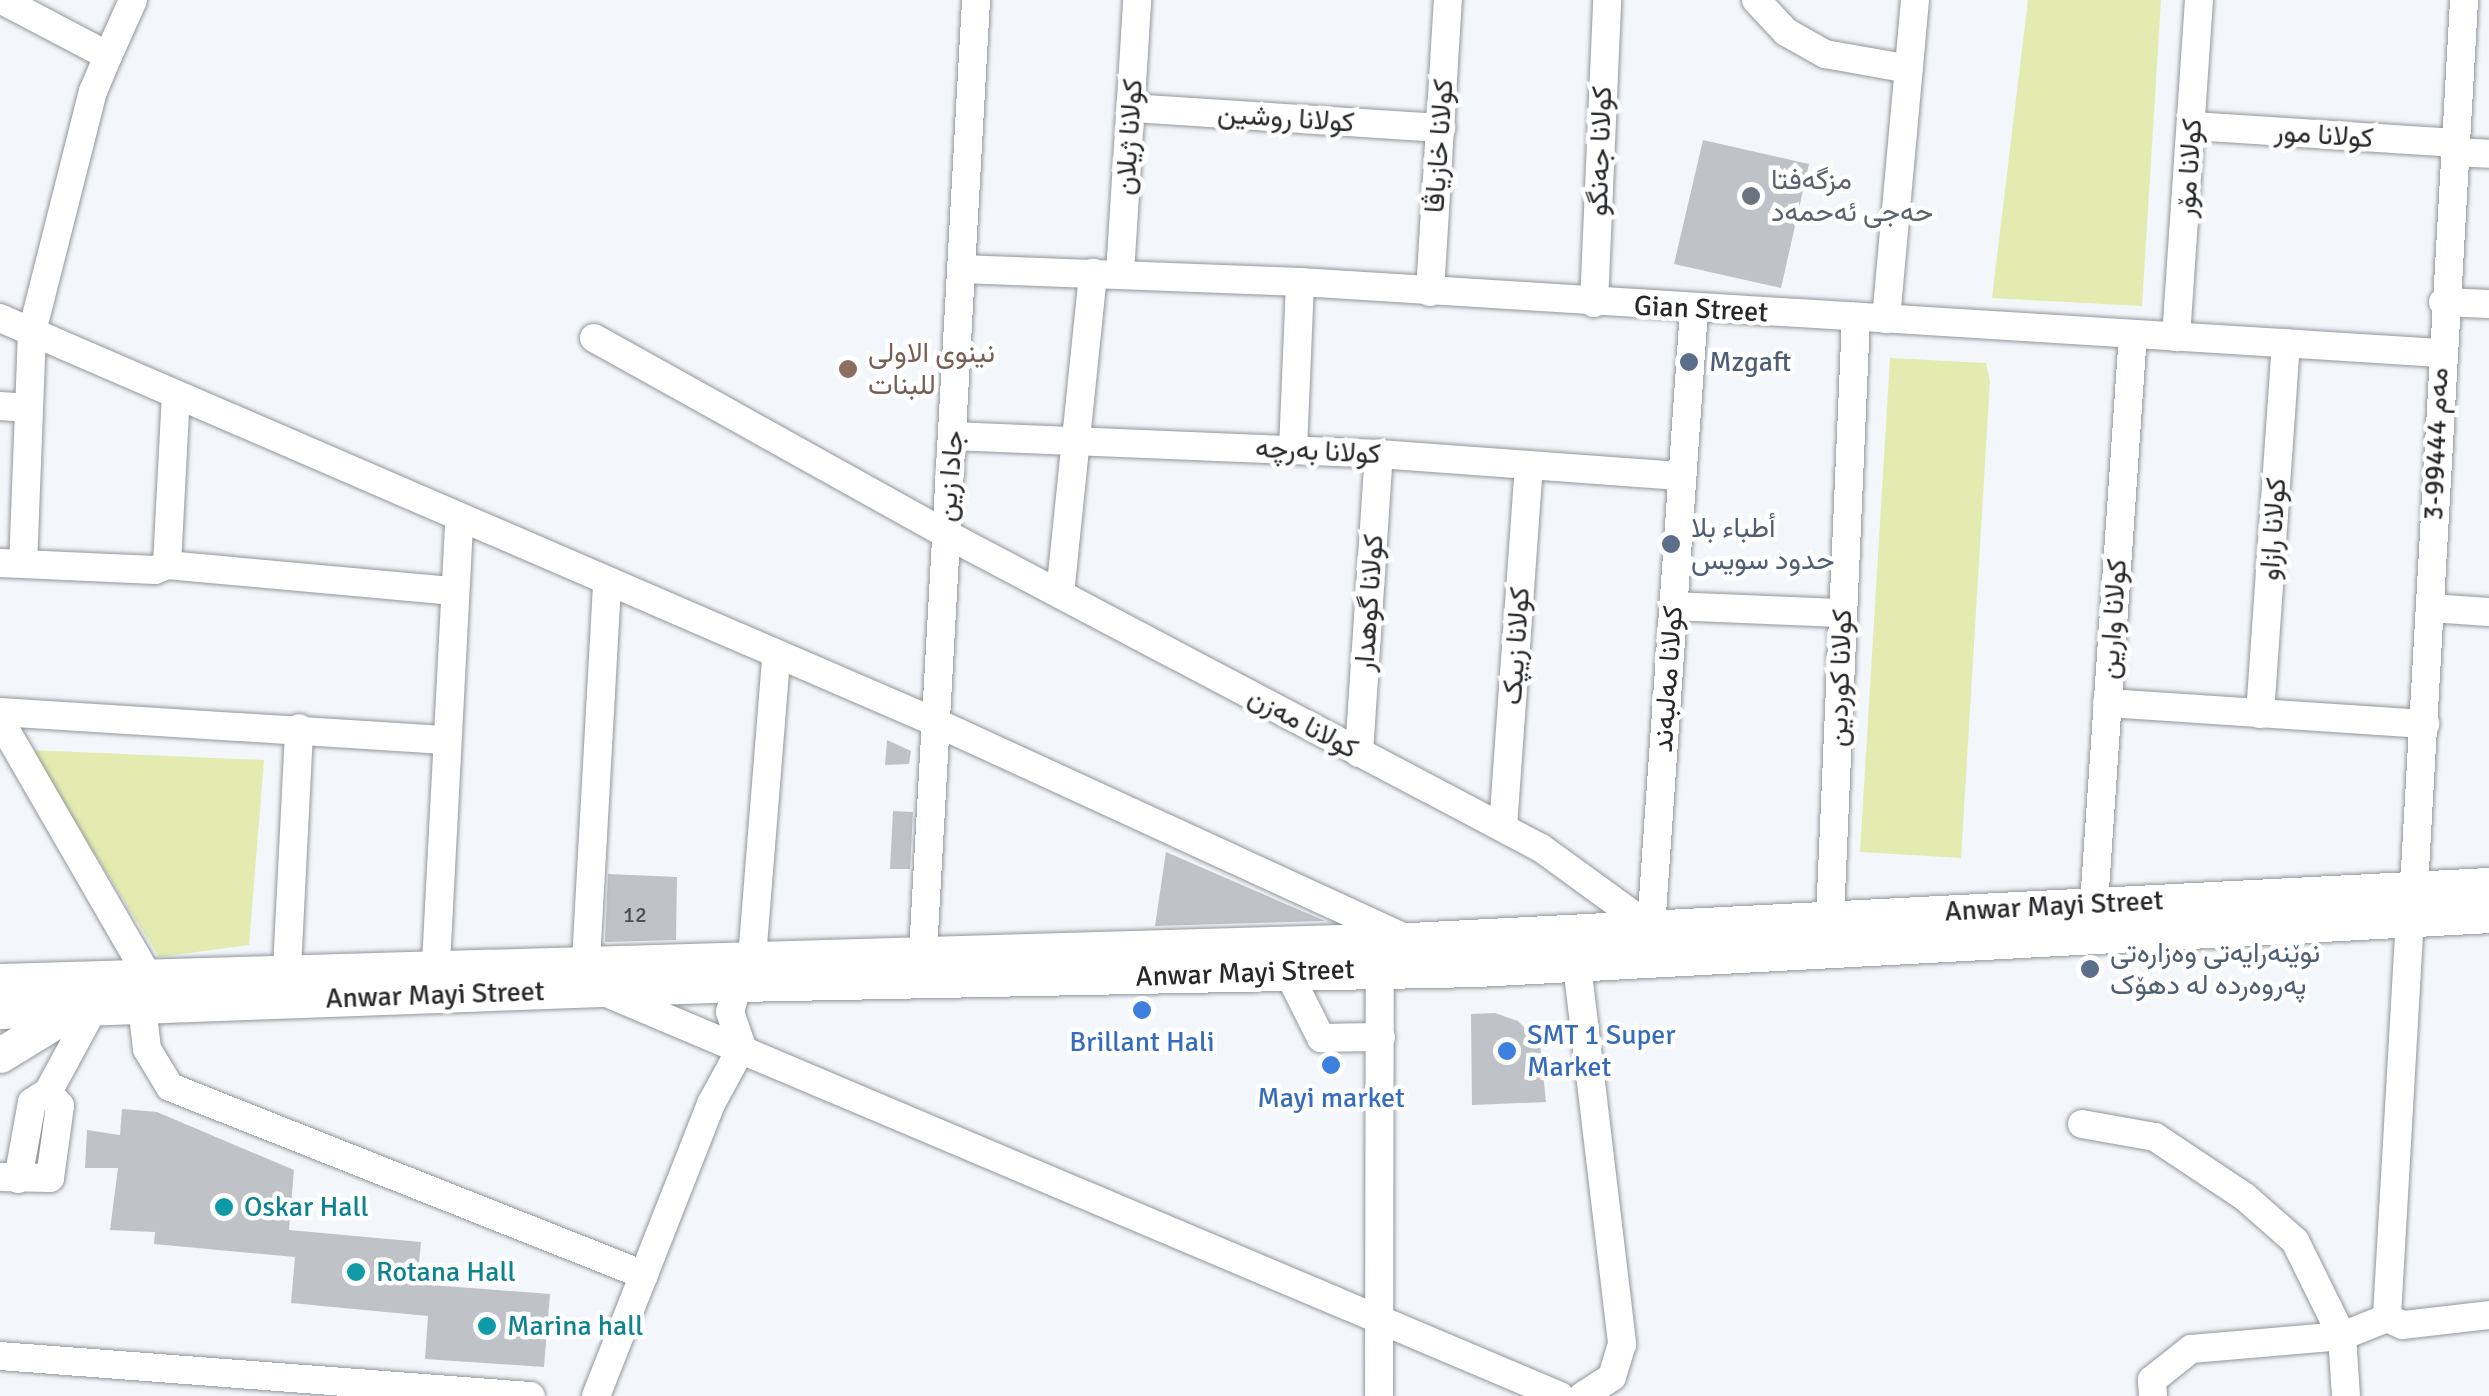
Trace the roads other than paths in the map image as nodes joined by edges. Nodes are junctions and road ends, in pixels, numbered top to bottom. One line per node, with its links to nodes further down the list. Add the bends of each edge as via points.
1 (2, 0): 11 (street)
2 (132, 0): 11 (street)
3 (976, 0): 18 (street, جادا زین)
4 (1137, 0): 13 (street, کولانا ژیلان)
5 (1448, 0): 15 (street, کولانا خازیاڤا)
6 (1606, 0): 23 (street, کولانا جەنگو)
7 (1756, 0): 12 (street, via 1786,32 1825,54)
8 (1915, 0): 12 (street)
9 (2198, 0): 14 (street, کولانا مۆر)
10 (2464, 0): 16 (street, مەم 99444-3)
11 (108, 56): 29 (street, via 93,91)
12 (1908, 68): 28 (street)
13 (1132, 108): 15 (street, کولانا روشین); 19 (street, کولانا ژیلان)
14 (2193, 126): 16 (street, کولانا مور); 31 (street, کولانا مۆر)
15 (1440, 128): 21 (street, کولانا خازیاڤا)
16 (2454, 148): 17 (street, کولانا مور); 22 (street, مەم 99444-3)
17 (2489, 154)
18 (962, 269): 19 (street, Gian Street); 38 (street, جادا زین)
19 (1106, 274): 20 (street, Gian Street); 39 (street, کولانا ژیلان)
20 (1300, 282): 21 (street, Gian Street); 40 (street)
21 (1430, 292): 23 (street, Gian Street)
22 (2443, 302): 24 (street); 34 (street, مەم 99444-3)
23 (1594, 303): 25 (street, Gian Street)
24 (2489, 304)
25 (1694, 310): 26 (street, Gian Street); 43 (street, کولانا مەلبەند)
26 (1856, 317): 28 (street, Gian Street); 54 (street, کولانا کوردین)
27 (0, 318): 29 (street)
28 (1886, 319): 30 (street, Gian Street)
29 (32, 332): 35 (street); 37 (street)
30 (2133, 334): 31 (street, Gian Street); 56 (street, کولانا وارین)
31 (2176, 337): 33 (street, Gian Street)
32 (594, 338): 45 (street, کولانا مەزن)
33 (2286, 344): 34 (street, Gian Street); 58 (street, کولانا رازاو)
34 (2440, 353): 52 (street, مەم 99444-3)
35 (176, 395): 44 (street); 47 (street)
36 (0, 406): 37 (street)
37 (29, 408): 46 (street)
38 (954, 436): 39 (street, کولانا بەرچە); 45 (street, جادا زین)
39 (1075, 440): 40 (street, کولانا بەرچە); 50 (street, کولانا ژیلان)
40 (1292, 450): 41 (street, کولانا بەرچە)
41 (1379, 454): 42 (street, کولانا بەرچە); 64 (street, کولانا گوهدار)
42 (1529, 465): 43 (street, کولانا بەرچە); 65 (street, کولانا زیپک)
43 (1682, 476): 51 (street, کولانا مەلبەند)
44 (459, 519): 48 (street); 49 (street)
45 (944, 533): 50 (street, کولانا مەزن); 60 (street, جادا زین)
46 (12, 563): 47 (street, via 155,570)
47 (167, 565): 49 (street)
48 (607, 584): 55 (street); 81 (street)
49 (454, 591): 63 (street)
50 (1060, 594): 64 (street, کولانا مەزن)
51 (1673, 606): 54 (street); 71 (street, کولانا مەلبەند)
52 (2430, 608): 53 (street); 61 (street, مەم 99444-3)
53 (2489, 612)
54 (1843, 613): 70 (street, کولانا کوردین)
55 (776, 658): 60 (street); 79 (street)
56 (2107, 703): 58 (street); 68 (street, کولانا وارین)
57 (0, 712): 62 (street)
58 (2260, 714): 61 (street)
59 (0, 720): 83 (street)
60 (935, 722): 72 (street); 73 (street, جادا زین)
61 (2425, 724): 67 (street, مەم 99444-3)
62 (299, 728): 63 (street); 77 (street)
63 (444, 740): 75 (street)
64 (1360, 752): 65 (street, کولانا مەزن)
65 (1503, 827): 71 (street, کولانا مەزن)
66 (2489, 885): 67 (main road, Anwar Mayi Street)
67 (2412, 902): 68 (main road, Anwar Mayi Street); 69 (main road, Anwar Mayi Street); 76 (main road, Anwar Mayi Street); 94 (street, مەم 99444-3)
68 (2094, 904): 70 (main road, Anwar Mayi Street)
69 (2489, 915)
70 (1830, 918): 71 (main road, Anwar Mayi Street)
71 (1651, 928): 72 (main road, Anwar Mayi Street)
72 (1410, 940): 74 (main road, Anwar Mayi Street)
73 (924, 952): 74 (main road, Anwar Mayi Street); 79 (main road, Anwar Mayi Street)
74 (1104, 962): 79 (main road, Anwar Mayi Street); 80 (main road, Anwar Mayi Street)
75 (436, 964): 77 (main road, Anwar Mayi Street); 81 (main road, Anwar Mayi Street)
76 (1577, 965): 78 (main road, Anwar Mayi Street); 101 (street, via 1622,1344 1612,1378)
77 (287, 969): 83 (main road, Anwar Mayi Street)
78 (1380, 969): 80 (main road, Anwar Mayi Street); 86 (street)
79 (745, 971): 81 (main road, Anwar Mayi Street); 87 (street, via 730,1012)
80 (1288, 972): 86 (street, via 1321,1038)
81 (592, 976): 83 (main road, Anwar Mayi Street); 87 (street, via 688,1032)
82 (0, 981): 83 (main road, Anwar Mayi Street)
83 (144, 990): 84 (main road, Anwar Mayi Street); 91 (street, via 146,1049 170,1086)
84 (86, 1009): 85 (main road, Anwar Mayi Street); 88 (main road, via 22,1036); 90 (street, via 48,1092 60,1106 52,1173 46,1182)
85 (0, 1011)
86 (1382, 1037): 93 (street)
87 (742, 1048): 91 (street, via 712,1102); 93 (street)
88 (0, 1055)
89 (2082, 1124): 95 (street, via 2156,1138 2245,1196 2295,1241)
90 (9, 1178)
91 (644, 1275): 98 (street)
92 (2489, 1314): 94 (street, via 2403,1325)
93 (1380, 1316): 99 (street); 100 (street)
94 (2388, 1318): 95 (street)
95 (2342, 1336): 102 (street, via 2192,1349 2152,1380); 103 (street)
96 (0, 1356): 97 (street)
97 (530, 1396)
98 (596, 1396)
99 (1379, 1396)
100 (1560, 1396)
101 (1583, 1396)
102 (2153, 1396)
103 (2346, 1396)

